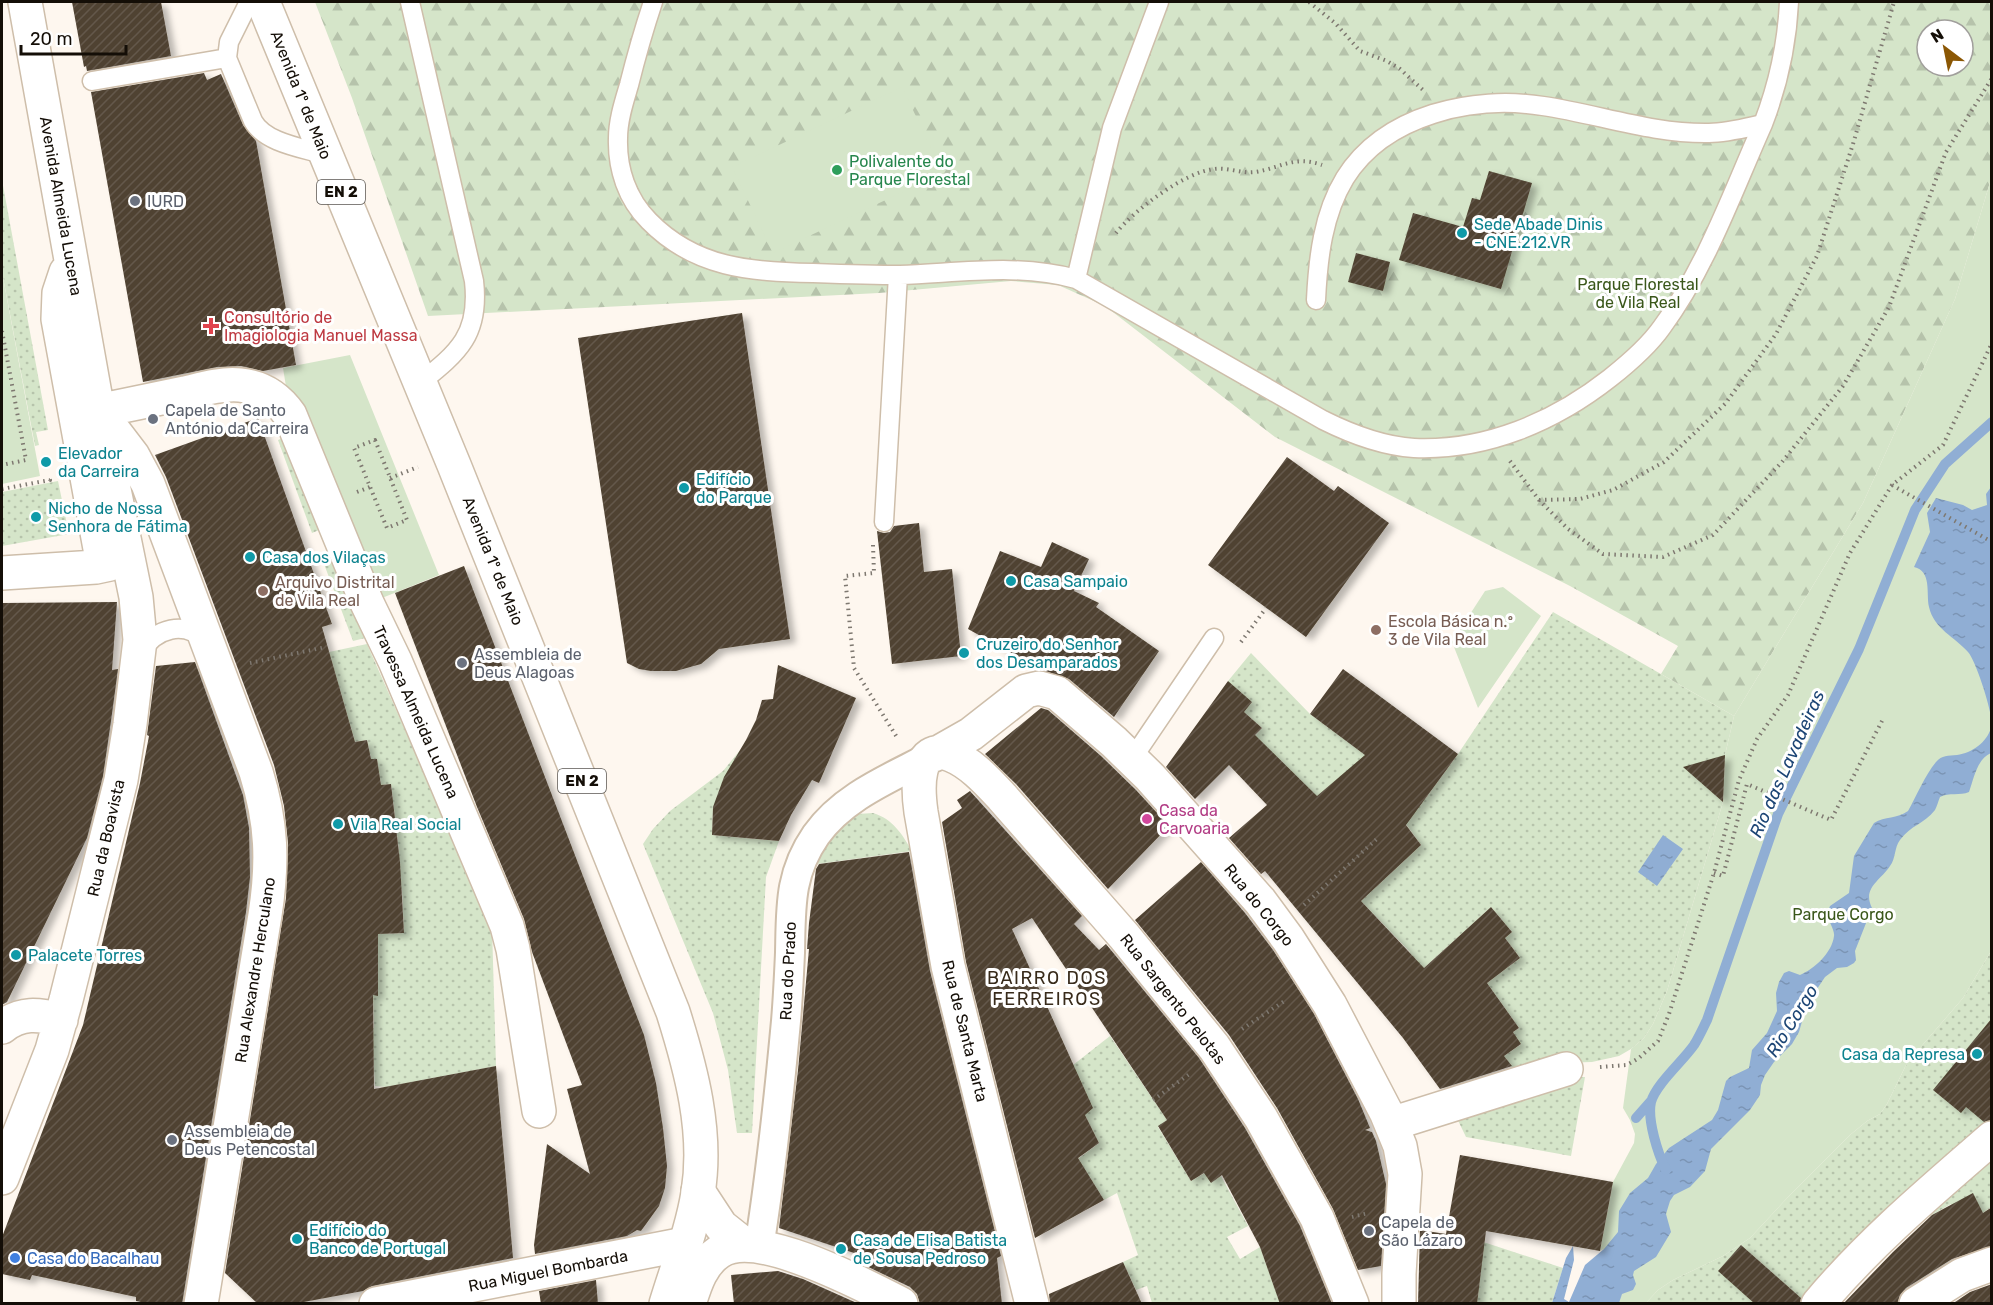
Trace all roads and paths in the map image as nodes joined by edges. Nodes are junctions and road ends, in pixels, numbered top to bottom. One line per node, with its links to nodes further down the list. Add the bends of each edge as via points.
1 (25, 2): 18 (street, Avenida Almeida Lucena)
2 (249, 2): 10 (lane, via 229,42)
3 (262, 2): 15 (street, Avenida 1º de Maio / EN 2)
4 (410, 2): 24 (lane, via 476,297 471,327 459,348)
5 (653, 2): 19 (lane, via 620,117 618,137 621,172 645,216 680,246 738,268)
6 (1159, 2): 20 (lane, via 1105,152)
7 (1310, 2): 13 (path, via 1360,51 1387,61 1413,79)
8 (1789, 2): 14 (lane, via 1779,74)
9 (1894, 2): 33 (path, via 1817,256 1769,342 1725,404 1664,462 1613,490 1580,500)
10 (227, 58): 12 (lane); 15 (lane, via 258,129 277,140)
11 (1992, 78): 33 (path, via 1946,152 1888,307 1843,386 1782,462 1713,535 1663,557 1604,554 1568,530)
12 (92, 81)
13 (1440, 111): 14 (lane, via 1489,102 1515,103 1683,132 1710,133); 16 (lane, via 1378,142)
14 (1762, 124): 26 (lane, via 1698,267 1662,328 1645,348 1562,411)
15 (326, 155): 24 (street, Avenida 1º de Maio / EN 2)
16 (1345, 178): 17 (path, via 1312,161 1293,160 1254,173 1214,169 1168,188 1143,206); 21 (lane, via 1322,240)
17 (1115, 235)
18 (70, 257): 25 (street, Avenida Almeida Lucena); 38 (street, via 58,293 57,313 101,552 100,559)
19 (898, 275): 20 (lane, via 1005,269); 35 (lane)
20 (1076, 279): 26 (lane, via 1343,430 1412,448)
21 (1316, 300)
22 (2, 331): 28 (path, via 26,460)
23 (1992, 344): 31 (path, via 1943,444)
24 (420, 383): 60 (street, Avenida 1º de Maio / EN 2, via 673,1012 698,1115)
25 (98, 411): 34 (street, Avenida Almeida Lucena, via 133,456); 37 (street, Avenida Almeida Lucena); 56 (street, Travessa Almeida Lucena, via 234,385 272,396 294,421 507,926)
26 (1493, 439): 33 (path)
27 (427, 464): 30 (path)
28 (2, 465)
29 (48, 471): 32 (path, via 50,480)
30 (390, 478): 30 (path, via 375,440 354,448 387,528 407,520)
31 (1892, 485): 36 (path); 48 (path, via 1850,553 1788,695 1757,739 1739,780)
32 (2, 489)
33 (1539, 500)
34 (155, 502): 37 (street, via 145,534); 43 (street, Avenida Almeida Lucena)
35 (884, 522): 45 (path, via 872,524 874,573 845,576 854,668)
36 (1992, 542)
37 (127, 555): 38 (street, via 113,563); 42 (street, Avenida Almeida Lucena, via 139,613)
38 (89, 567): 39 (street)
39 (2, 573)
40 (1214, 638): 46 (lane)
41 (326, 647): 43 (path)
42 (139, 654): 43 (lane, via 148,640 171,628 185,629 201,637); 51 (street, Rua da Boavista, via 115,807)
43 (214, 657): 66 (street, Rua Alexandre Herculano, via 262,793 270,831 271,867)
44 (1884, 717): 48 (path, via 1831,820 1748,784 1723,876)
45 (925, 759): 46 (street, Rua do Corgo, via 976,730 1026,691 1039,688 1058,693); 53 (street, Rua Sargento Pelotas, via 945,754 957,758 986,780 1124,936); 64 (street, Rua do Prado, via 856,796 840,809 816,835 797,871 792,891 782,1059); 71 (street, Rua de Santa Marta, via 918,789 943,938)
46 (1132, 759): 49 (street, Rua do Corgo)
47 (1379, 837): 49 (path)
48 (1714, 873): 54 (path, via 1658,1041 1627,1065)
49 (1280, 927): 50 (street, Rua do Corgo)
50 (1315, 980): 53 (path); 57 (street, Rua do Corgo)
51 (61, 1020): 52 (street, via 27,1015); 59 (street, Rua da Boavista)
52 (2, 1027)
53 (1216, 1051): 55 (path); 62 (street, Rua Sargento Pelotas, via 1261,1118)
54 (1566, 1069): 57 (street)
55 (1153, 1100)
56 (539, 1111)
57 (1391, 1124): 61 (street, Rua do Corgo, via 1403,1159)
58 (1992, 1138): 74 (street, via 1905,1214)
59 (2, 1178)
60 (698, 1191): 63 (street, Avenida 1º de Maio / EN 2); 64 (street, via 721,1226)
61 (1403, 1206): 62 (path); 73 (street, Rua do Corgo)
62 (1319, 1224): 72 (street, Rua Sargento Pelotas)
63 (685, 1244): 67 (street, Rua Miguel Bombarda); 68 (street, Avenida 1º de Maio / EN 2)
64 (752, 1246): 69 (street, via 726,1248 711,1258); 70 (street, via 819,1265)
65 (1992, 1264): 75 (street, via 1962,1275)
66 (201, 1304)
67 (376, 1304)
68 (666, 1304)
69 (689, 1304)
70 (901, 1304)
71 (1032, 1304)
72 (1352, 1304)
73 (1399, 1304)
74 (1818, 1304)
75 (1916, 1304)

